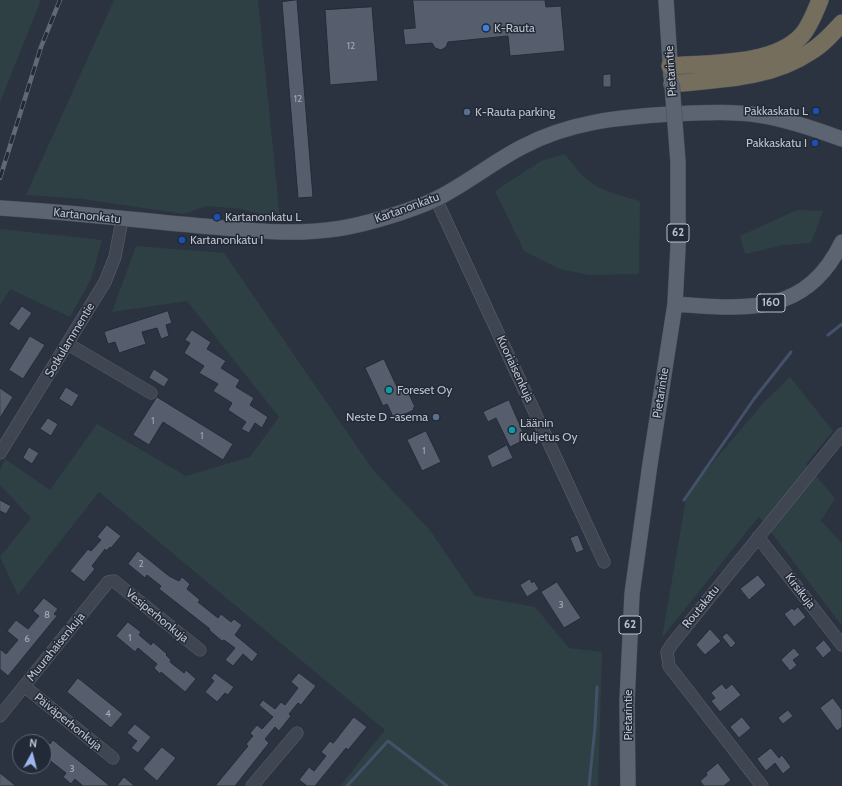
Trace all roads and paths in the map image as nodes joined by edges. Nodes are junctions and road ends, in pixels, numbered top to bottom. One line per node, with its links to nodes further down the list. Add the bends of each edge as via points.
1 (666, 0): 4 (main road, Pietarintie / 62)
2 (820, 0): 4 (highway, via 802,35 788,47 734,62)
3 (842, 23): 5 (highway, via 810,52 762,73)
4 (670, 66): 5 (main road, Pietarintie / 62)
5 (672, 84): 11 (main road, Pietarintie / 62, bridge, via 678,162)
6 (842, 139): 7 (main road, Kartanonkatu, via 760,115 702,113 617,118 566,128 543,136)
7 (436, 199): 9 (main road, Kartanonkatu, via 383,218 338,229 307,232); 17 (street, Kuoriaisenkuja)
8 (0, 208): 9 (main road, Kartanonkatu, via 75,213)
9 (122, 220): 12 (street, Sotkulammentie, via 115,257 105,282)
10 (842, 242): 11 (main road, 160, via 825,271 808,286 786,299 760,306 734,308)
11 (675, 304): 26 (main road, Pietarintie / 62, via 632,594 627,702)
12 (68, 344): 13 (street); 15 (street, Sotkulammentie)
13 (151, 393)
14 (842, 434): 16 (street, Routakatu)
15 (0, 453)
16 (758, 536): 19 (street, Kirsikuja); 27 (street, Routakatu, via 672,644 667,652 667,659 673,671)
17 (604, 562)
18 (114, 581): 20 (street, Vesiperhonkuja); 21 (street, Muurahaisenkuja, via 108,582)
19 (842, 645)
20 (200, 650)
21 (24, 686): 22 (street, Muurahaisenkuja); 24 (street, Päiväperhonkuja)
22 (0, 716)
23 (296, 733): 25 (street)
24 (113, 758)
25 (252, 786)
26 (628, 786)
27 (762, 786)

